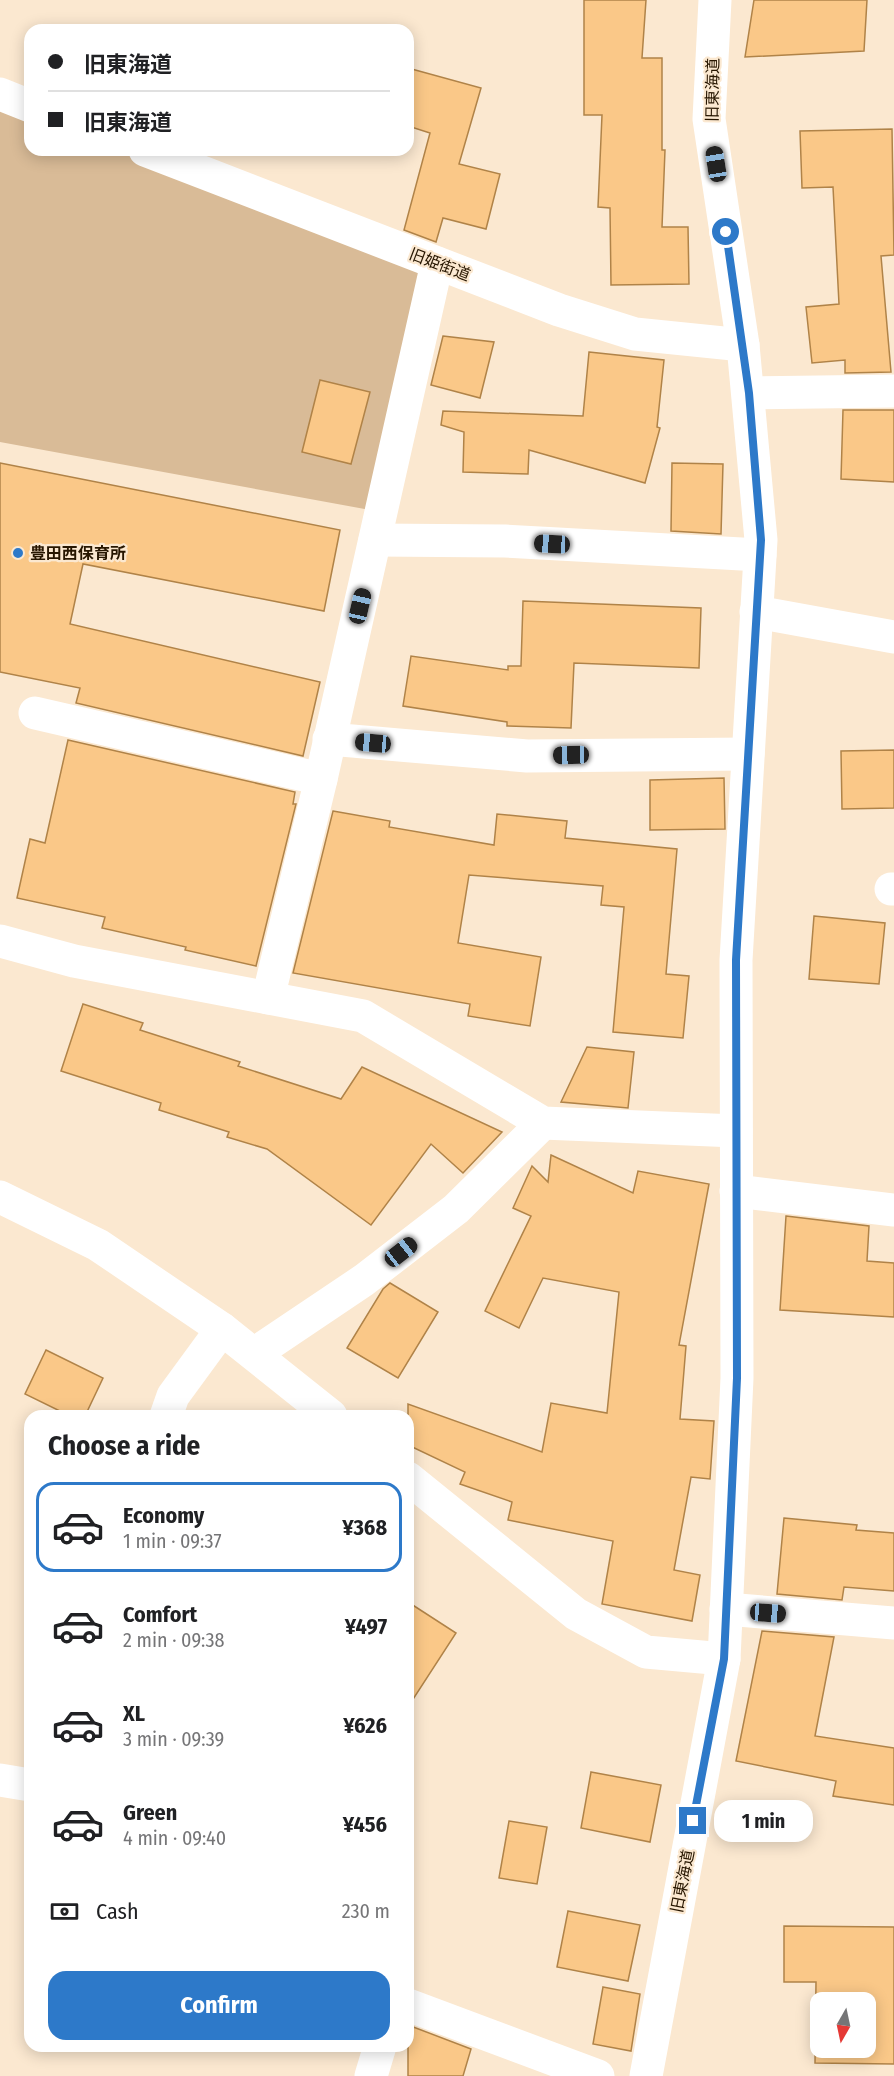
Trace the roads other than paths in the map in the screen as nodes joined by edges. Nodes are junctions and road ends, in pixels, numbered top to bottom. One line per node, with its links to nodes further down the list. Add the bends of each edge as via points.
1 (715, 0): 6 (street, 旧東海道, via 709,119)
2 (0, 94): 3 (street)
3 (24, 104)
4 (161, 156): 5 (street, 旧姫街道)
5 (437, 263): 6 (street, 旧姫街道, via 559,310 635,334); 9 (street)
6 (743, 345): 8 (street, 旧東海道)
7 (894, 391): 8 (street)
8 (749, 393): 10 (street, 旧東海道)
9 (375, 540): 10 (street, via 505,541); 14 (street)
10 (760, 555): 11 (street, 旧東海道)
11 (756, 612): 12 (street); 15 (street, 旧東海道)
12 (894, 637)
13 (36, 713): 16 (street)
14 (329, 739): 15 (street, via 527,756); 16 (street)
15 (748, 754): 20 (street, 旧東海道, via 736,960)
16 (321, 779): 18 (street)
17 (0, 941): 18 (street, via 74,961)
18 (268, 998): 19 (street, via 363,1016)
19 (543, 1124): 20 (street); 25 (street, via 456,1209 364,1280)
20 (736, 1131): 21 (street, 旧東海道)
21 (736, 1191): 23 (street); 29 (street, 旧東海道, via 737,1378)
22 (0, 1197): 24 (street, via 98,1245)
23 (894, 1210)
24 (222, 1329): 25 (street); 26 (street, via 173,1396)
25 (254, 1354): 27 (street)
26 (168, 1410)
27 (324, 1410)
28 (414, 1483): 31 (street, via 576,1614 646,1652)
29 (726, 1609): 30 (street); 31 (street, 旧東海道)
30 (894, 1623)
31 (724, 1659): 38 (street, 旧東海道)
32 (0, 1780): 33 (street)
33 (24, 1784)
34 (414, 2007): 37 (street)
35 (378, 2052): 36 (street)
36 (371, 2076)
37 (598, 2076)
38 (646, 2076)

